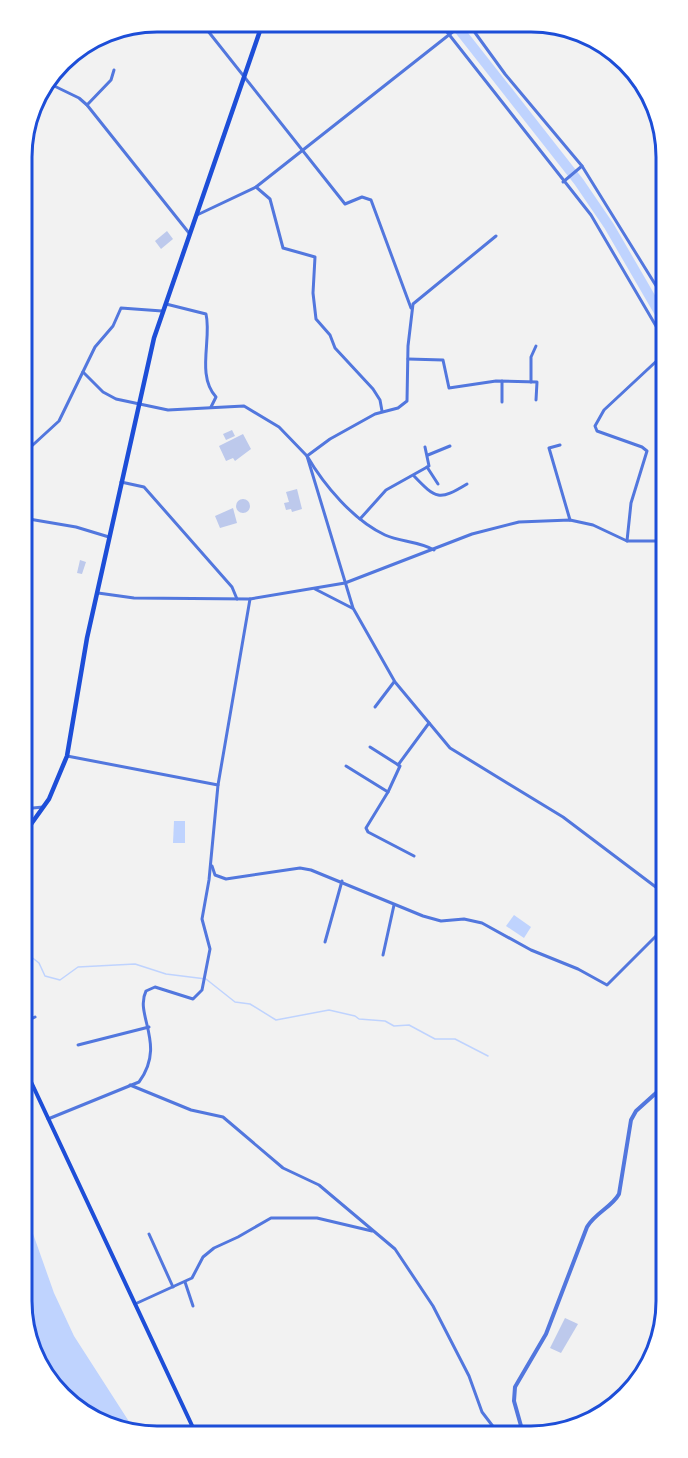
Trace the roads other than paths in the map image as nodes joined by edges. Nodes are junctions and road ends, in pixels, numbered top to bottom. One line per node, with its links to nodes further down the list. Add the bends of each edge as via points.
1 (209, 32): 8 (street)
2 (260, 32): 8 (highway)
3 (446, 32): 6 (street)
4 (454, 32): 6 (street)
5 (473, 32): 12 (street)
6 (448, 36): 11 (street); 13 (street)
7 (114, 70): 10 (street, via 111,80)
8 (244, 77): 11 (street); 15 (highway)
9 (54, 86): 10 (street)
10 (87, 105): 16 (street)
11 (302, 151): 14 (street); 20 (street, via 345,204 362,196 371,200)
12 (582, 166): 13 (street); 18 (street)
13 (565, 180): 22 (street, via 591,215)
14 (256, 187): 15 (street); 33 (street, via 272,203 283,248 315,257 316,319 335,348 377,395)
15 (195, 216): 16 (highway)
16 (189, 233): 19 (highway)
17 (496, 236): 20 (street)
18 (657, 287)
19 (165, 304): 21 (highway); 32 (street, via 206,314 207,373 210,390 216,396)
20 (411, 308): 24 (street)
21 (162, 311): 26 (street, via 121,308); 30 (highway)
22 (657, 327)
23 (536, 346): 28 (street, via 531,357)
24 (408, 359): 27 (street, via 443,360 449,388); 33 (street, via 407,401 398,408)
25 (657, 362): 49 (street, via 604,411 595,426 597,431 642,447 646,452 631,502)
26 (84, 372): 30 (street, via 109,395); 35 (street, via 59,421)
27 (502, 381): 28 (street); 31 (street)
28 (531, 382): 29 (street, via 537,382)
29 (536, 400)
30 (138, 402): 32 (street, via 168,410); 42 (highway)
31 (502, 402)
32 (211, 407): 39 (street, via 238,405 262,415)
33 (382, 411): 39 (street)
34 (560, 445): 47 (street, via 549,448)
35 (32, 446)
36 (425, 447): 38 (street)
37 (450, 447): 38 (street)
38 (428, 455): 40 (street)
39 (307, 456): 45 (street, via 317,474); 52 (street)
40 (427, 467): 41 (street); 43 (street)
41 (414, 476): 44 (street, via 439,496); 45 (street, via 386,490)
42 (121, 482): 48 (highway); 55 (street, via 144,487 232,587)
43 (438, 484)
44 (466, 484)
45 (360, 519): 51 (street, via 387,536)
46 (32, 520): 48 (street)
47 (570, 520): 49 (street, via 593,525); 51 (street, via 507,524)
48 (109, 537): 54 (highway)
49 (627, 541): 50 (street)
50 (657, 541)
51 (434, 550): 52 (street)
52 (345, 583): 53 (street); 57 (street)
53 (314, 588): 56 (street); 57 (street)
54 (96, 592): 55 (street, via 134,598); 62 (highway)
55 (237, 599): 56 (street)
56 (250, 599): 65 (street)
57 (353, 608): 58 (street)
58 (395, 682): 59 (street); 60 (street)
59 (375, 707)
60 (429, 723): 63 (street); 73 (street, via 450,748 563,817)
61 (370, 747): 63 (street)
62 (67, 756): 65 (street); 67 (highway)
63 (398, 765): 66 (street, via 400,769)
64 (346, 766): 66 (street)
65 (218, 785): 71 (street)
66 (388, 792): 70 (street, via 366,828)
67 (44, 807): 68 (street); 69 (highway)
68 (32, 809)
69 (32, 823)
70 (414, 856)
71 (211, 862): 72 (street, via 215,875 225,879 300,868); 78 (street, via 202,919 210,949 202,990 193,999 150,988 142,997)
72 (342, 881): 74 (street); 76 (street)
73 (656, 887)
74 (394, 905): 75 (street, via 441,921 465,919 482,923 608,985); 77 (street)
75 (656, 936)
76 (325, 942)
77 (382, 955)
78 (149, 1027): 79 (street); 81 (street, via 151,1045 145,1074)
79 (78, 1045)
80 (32, 1084): 83 (main road)
81 (130, 1085): 83 (street); 84 (street, via 191,1110 223,1117 283,1168 319,1185)
82 (656, 1093): 92 (street, via 636,1111 618,1194 593,1216 587,1227 546,1334 519,1378 514,1401)
83 (48, 1119): 88 (main road)
84 (374, 1232): 86 (street, via 317,1218 271,1218 214,1248 202,1257 192,1278); 91 (street, via 395,1249 434,1306 469,1376 482,1412)
85 (149, 1234): 87 (street)
86 (184, 1282): 87 (street); 89 (street)
87 (173, 1287): 88 (street)
88 (135, 1304): 90 (main road)
89 (193, 1306)
90 (192, 1426)
91 (493, 1426)
92 (521, 1426)

